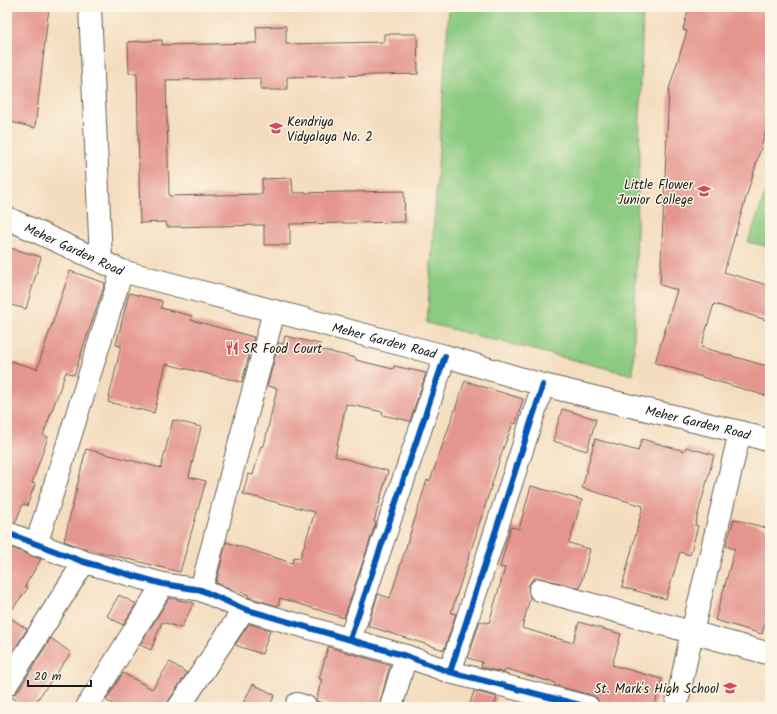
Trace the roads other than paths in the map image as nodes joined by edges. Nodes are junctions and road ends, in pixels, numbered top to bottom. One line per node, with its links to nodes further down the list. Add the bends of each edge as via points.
1 (90, 7): 3 (street)
2 (7, 218): 3 (street, Meher Garden Road)
3 (101, 260): 4 (street, Meher Garden Road)
4 (122, 271): 5 (street, Meher Garden Road); 11 (street)
5 (274, 311): 6 (street, Meher Garden Road); 14 (street)
6 (445, 356): 7 (street, Meher Garden Road); 18 (street)
7 (542, 385): 8 (street, Meher Garden Road); 21 (street)
8 (740, 432): 9 (street, Meher Garden Road); 17 (street)
9 (770, 441)
10 (9, 537): 11 (street)
11 (36, 545): 12 (street)
12 (84, 562): 13 (street); 22 (street)
13 (163, 584): 14 (street); 24 (street)
14 (200, 590): 16 (street)
15 (540, 590): 17 (street)
16 (244, 609): 18 (street); 25 (street)
17 (692, 632): 19 (street); 28 (street)
18 (350, 639): 20 (street)
19 (770, 654)
20 (406, 656): 21 (street); 26 (street)
21 (450, 672): 23 (street)
22 (7, 684)
23 (541, 701): 27 (street)
24 (87, 707)
25 (179, 707)
26 (391, 707)
27 (588, 707)
28 (676, 707)

